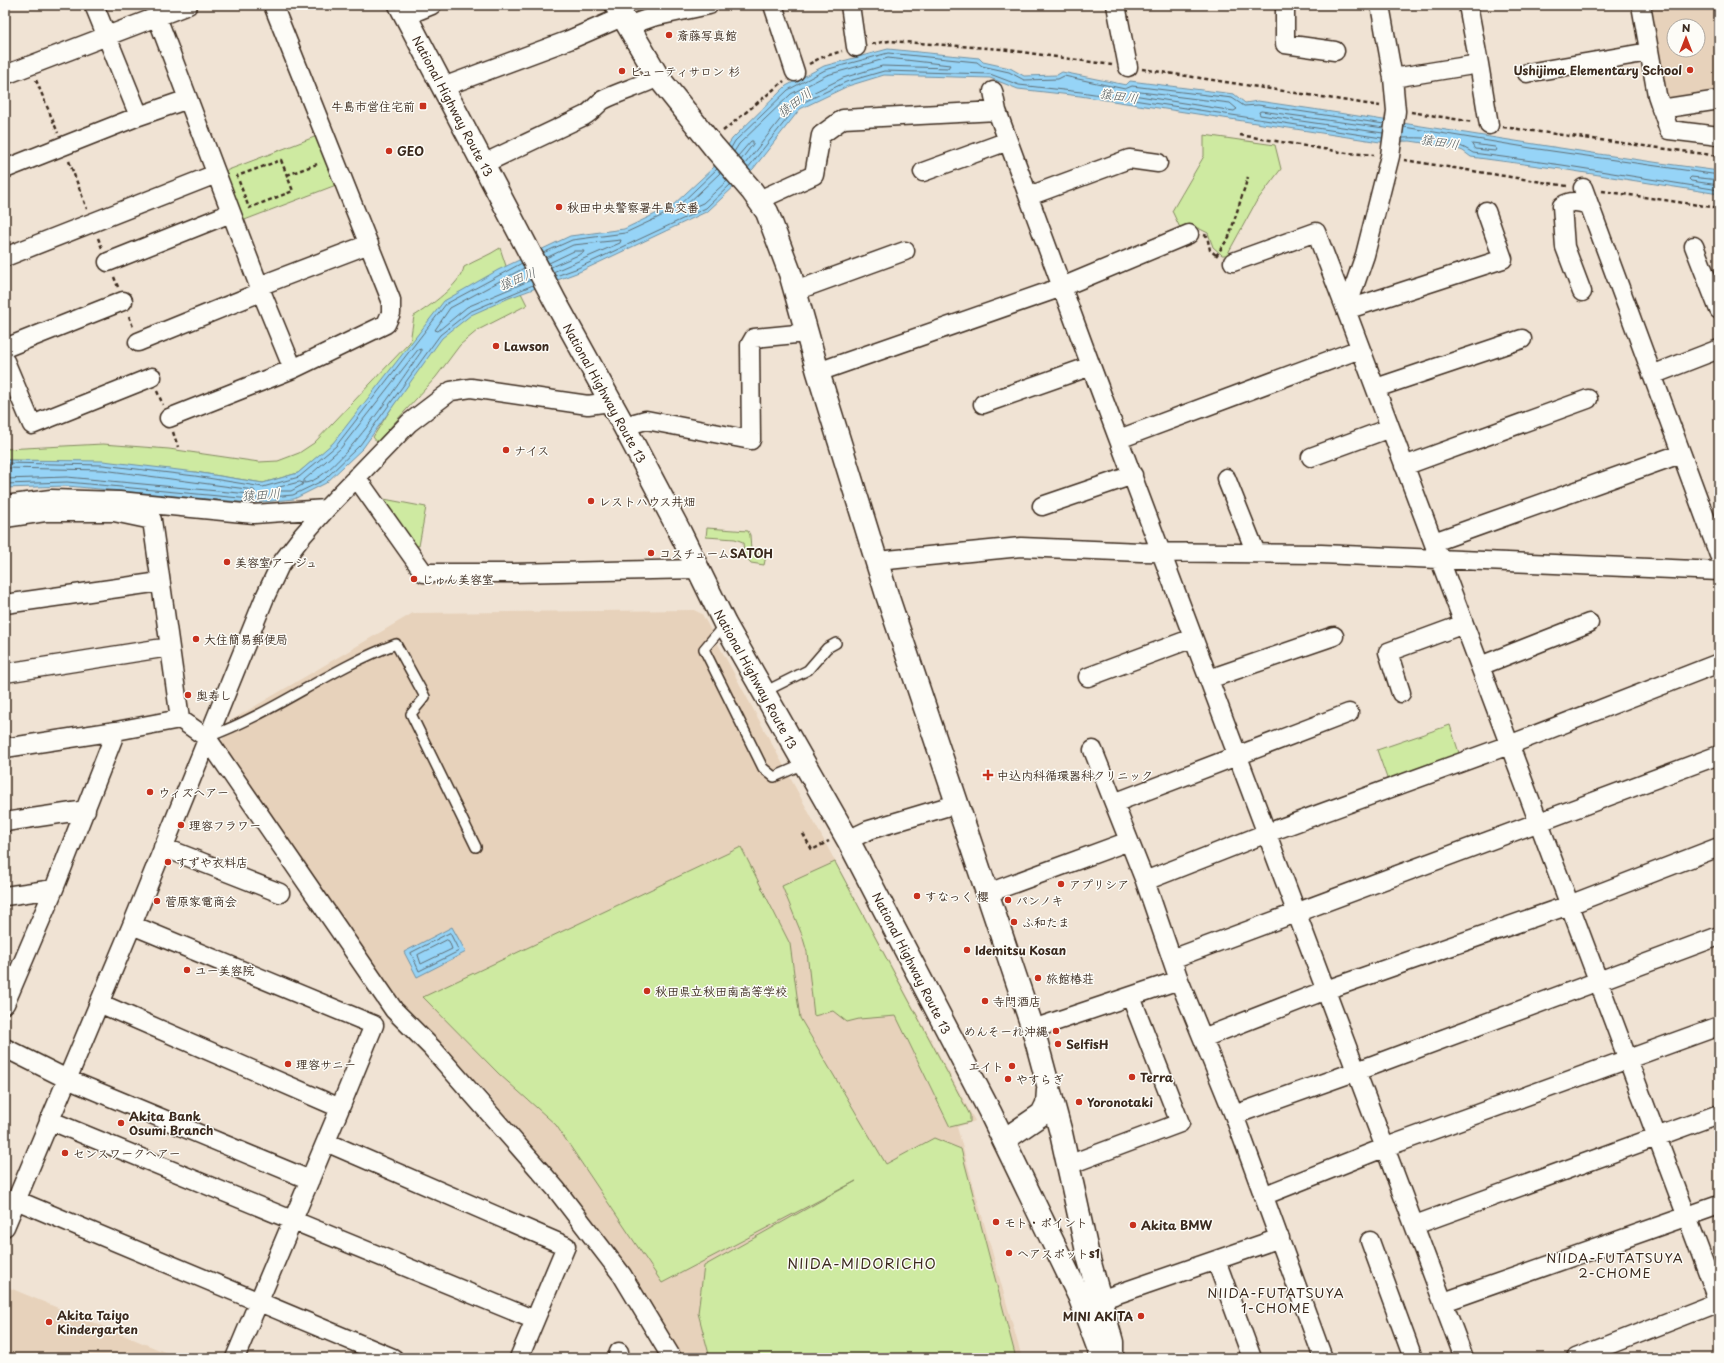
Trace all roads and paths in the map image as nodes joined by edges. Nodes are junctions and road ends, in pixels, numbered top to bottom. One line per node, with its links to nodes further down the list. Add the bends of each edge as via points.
1 (94, 5): 16 (street)
2 (188, 5): 15 (street)
3 (273, 5): 44 (street)
4 (432, 5): 13 (street)
5 (709, 5): 14 (street, via 653,16)
6 (773, 5): 23 (street)
7 (850, 5): 17 (street)
8 (1116, 5): 22 (street)
9 (1285, 5): 18 (street, via 1285,44)
10 (1380, 5): 27 (street)
11 (1468, 5): 20 (street)
12 (1641, 5): 19 (street)
13 (403, 10): 28 (main road, National Highway Route 13)
14 (621, 16): 26 (main road); 28 (street, via 569,40)
15 (157, 17): 16 (street); 30 (street)
16 (107, 36): 21 (street); 35 (street)
17 (856, 47): 22 (path, via 889,42 1001,49); 23 (path, via 820,58)
18 (1335, 51)
19 (1649, 52): 24 (street); 32 (street)
20 (1479, 64): 27 (street); 36 (street)
21 (30, 65): 25 (street); 41 (path)
22 (1128, 67): 34 (path)
23 (794, 72): 40 (path)
24 (1527, 73)
25 (5, 75)
26 (658, 77): 40 (main road); 46 (street, via 602,101 584,116)
27 (1393, 78): 34 (street)
28 (443, 87): 46 (main road, National Highway Route 13)
29 (993, 91): 33 (street)
30 (188, 99): 35 (street); 49 (street)
31 (1719, 100): 32 (street)
32 (1661, 109): 38 (street, via 1669,130)
33 (997, 110): 39 (street); 52 (street, via 843,119 820,136 814,175)
34 (1396, 110): 36 (path); 42 (street)
35 (139, 116): 41 (street)
36 (1489, 125): 43 (path)
37 (1240, 135): 42 (path, via 1347,153)
38 (1719, 136)
39 (1008, 141): 48 (street); 53 (street)
40 (712, 144): 52 (main road)
41 (63, 146): 47 (street); 58 (path)
42 (1390, 156): 54 (path); 72 (street, via 1364,255)
43 (1719, 156)
44 (334, 158): 50 (path); 60 (street)
45 (1158, 163): 53 (street, via 1129,159)
46 (483, 164): 88 (main road, National Highway Route 13)
47 (5, 169)
48 (923, 172)
49 (216, 174): 57 (street); 58 (street)
50 (287, 175): 50 (path, via 281,160 237,176 249,208 293,191)
51 (1248, 177): 63 (path, via 1230,237)
52 (755, 195): 69 (main road, via 767,212)
53 (1029, 196): 67 (street)
54 (1586, 197): 55 (path); 70 (street, via 1579,202 1568,202 1562,206 1565,247); 84 (street)
55 (1719, 208)
56 (1486, 211): 72 (street, via 1503,259)
57 (231, 213): 65 (street); 68 (street)
58 (92, 222): 64 (street); 65 (path)
59 (1189, 234): 63 (path, via 1207,236 1210,250); 67 (street)
60 (369, 244): 68 (street); 82 (street, via 391,300 391,314 386,324)
61 (1694, 246): 73 (street)
62 (905, 251): 69 (street)
63 (1216, 256): 66 (path)
64 (5, 257)
65 (108, 262): 71 (path)
66 (1233, 262): 72 (street, via 1316,232)
67 (1062, 287): 81 (street); 83 (street)
68 (260, 289): 76 (street); 82 (street)
69 (796, 290): 74 (main road)
70 (1582, 292)
71 (123, 301): 77 (street)
72 (1346, 310): 78 (street)
73 (1719, 310)
74 (807, 333): 83 (main road); 91 (street, via 754,338 750,345 751,440 646,420)
75 (1522, 339): 86 (street)
76 (138, 342)
77 (5, 348)
78 (1360, 349): 86 (street); 93 (street)
79 (1719, 349): 84 (street)
80 (5, 361): 85 (street, via 32,425)
81 (1091, 366): 89 (street); 93 (street)
82 (293, 369): 90 (street)
83 (818, 372): 108 (main road)
84 (1652, 375): 94 (street)
85 (152, 377)
86 (1376, 388): 92 (street)
87 (1588, 399): 96 (street)
88 (610, 402): 91 (main road, National Highway Route 13); 98 (street, via 588,405 472,388 451,391 409,423)
89 (983, 404)
90 (169, 418)
91 (624, 426): 109 (main road, National Highway Route 13)
92 (1390, 428): 95 (street); 96 (street)
93 (1118, 439): 97 (street)
94 (1680, 454): 104 (street); 107 (street)
95 (1311, 457)
96 (1404, 466): 104 (street)
97 (1133, 475): 101 (street); 105 (street)
98 (356, 477): 102 (street); 109 (street, via 424,573)
99 (1226, 478): 106 (street)
100 (5, 505): 102 (street, via 51,499 119,502 254,514)
101 (1042, 506)
102 (326, 510): 130 (street, via 280,565)
103 (5, 518): 111 (street, via 45,512 114,512 152,520)
104 (1437, 550): 106 (street); 110 (street); 115 (street)
105 (1161, 552): 106 (street); 108 (street, via 1021,547); 117 (street)
106 (1256, 553)
107 (1719, 556)
108 (877, 561): 138 (main road)
109 (698, 569): 114 (main road, National Highway Route 13)
110 (1719, 571)
111 (160, 582): 112 (street); 119 (street)
112 (5, 604)
113 (1589, 623): 121 (street)
114 (725, 624): 125 (main road, National Highway Route 13); 136 (lane, via 704,649 763,768 774,777)
115 (1464, 624): 121 (street); 126 (street, via 1388,652)
116 (1334, 636): 124 (street)
117 (1194, 638): 123 (street); 124 (street)
118 (836, 643): 125 (lane, via 826,648 808,670)
119 (170, 647): 122 (street); 128 (street)
120 (1719, 664): 131 (street)
121 (1480, 666): 131 (street)
122 (5, 673)
123 (1088, 677)
124 (1209, 679): 134 (street)
125 (764, 692): 136 (main road, National Highway Route 13)
126 (1402, 693)
127 (1349, 713): 134 (street)
128 (180, 719): 129 (street); 130 (street)
129 (116, 731): 132 (street); 139 (street)
130 (207, 738): 146 (street); 147 (lane, via 239,726 371,653 396,644 425,697 411,714); 166 (street)
131 (1509, 745): 141 (street); 142 (street)
132 (5, 748)
133 (1093, 750): 137 (street)
134 (1237, 754): 137 (street); 142 (street)
135 (1719, 755): 141 (street)
136 (804, 764): 144 (main road, National Highway Route 13)
137 (1114, 803): 145 (street)
138 (956, 804): 144 (street); 152 (main road)
139 (86, 810): 140 (street); 150 (street)
140 (5, 822)
141 (1539, 823): 154 (street); 155 (street)
142 (1267, 833): 149 (street); 155 (street)
143 (803, 834): 144 (path, via 812,850)
144 (839, 840): 181 (main road, National Highway Route 13)
145 (1129, 841): 149 (street); 152 (street)
146 (163, 847): 151 (street); 156 (street)
147 (476, 847)
148 (1719, 847): 154 (street)
149 (1144, 882): 158 (street)
150 (54, 889): 153 (street); 159 (street)
151 (280, 893)
152 (988, 893): 169 (main road)
153 (5, 896)
154 (1569, 905): 161 (street); 162 (street)
155 (1297, 913): 158 (street); 162 (street)
156 (132, 925): 164 (street); 167 (street)
157 (1719, 936): 161 (street)
158 (1172, 958): 160 (street)
159 (13, 966): 165 (street)
160 (1179, 980): 163 (street); 170 (street)
161 (1598, 982): 172 (street); 173 (street)
162 (1326, 990): 170 (street); 173 (street)
163 (1131, 997): 169 (street); 184 (street, via 1180,1123)
164 (99, 1003): 174 (street); 176 (street)
165 (5, 1004)
166 (394, 1010): 167 (street); 204 (street, via 467,1087 556,1189 622,1275)
167 (374, 1025): 176 (street)
168 (1719, 1026): 172 (street)
169 (1033, 1029): 175 (main road)
170 (1204, 1038): 178 (street)
171 (5, 1048): 174 (street)
172 (1627, 1059): 180 (street); 183 (street)
173 (1357, 1071): 178 (street); 183 (street)
174 (67, 1079): 179 (street); 185 (street)
175 (1048, 1088): 181 (main road, via 1047,1104 1042,1114); 184 (main road)
176 (340, 1108): 182 (street)
177 (1719, 1114): 180 (street)
178 (1234, 1115): 186 (street)
179 (49, 1120): 187 (street); 190 (street)
180 (1656, 1137): 189 (street); 191 (street)
181 (1004, 1140): 205 (main road, National Highway Route 13, via 1079,1296)
182 (326, 1142): 185 (street); 200 (street, via 566,1246)
183 (1386, 1147): 186 (street); 191 (street)
184 (1068, 1166): 196 (main road)
185 (310, 1180): 190 (street)
186 (1263, 1196): 193 (street)
187 (16, 1200): 192 (street); 197 (street)
188 (1719, 1205): 189 (street)
189 (1687, 1217): 198 (street); 199 (street)
190 (292, 1222): 197 (street); 200 (street)
191 (1415, 1225): 198 (street)
192 (5, 1227)
193 (1280, 1238): 195 (street); 208 (street)
194 (1370, 1241): 209 (street)
195 (1216, 1260): 196 (street); 207 (street)
196 (1100, 1300): 206 (main road, via 1112,1342)
197 (259, 1301): 201 (street); 202 (street)
198 (1444, 1302): 210 (street)
199 (1719, 1302): 211 (street)
200 (535, 1320): 203 (street)
201 (235, 1358)
202 (393, 1358)
203 (519, 1358)
204 (672, 1358)
205 (1102, 1358)
206 (1112, 1358)
207 (1252, 1358)
208 (1323, 1358)
209 (1413, 1358)
210 (1464, 1358)
211 (1576, 1358)

